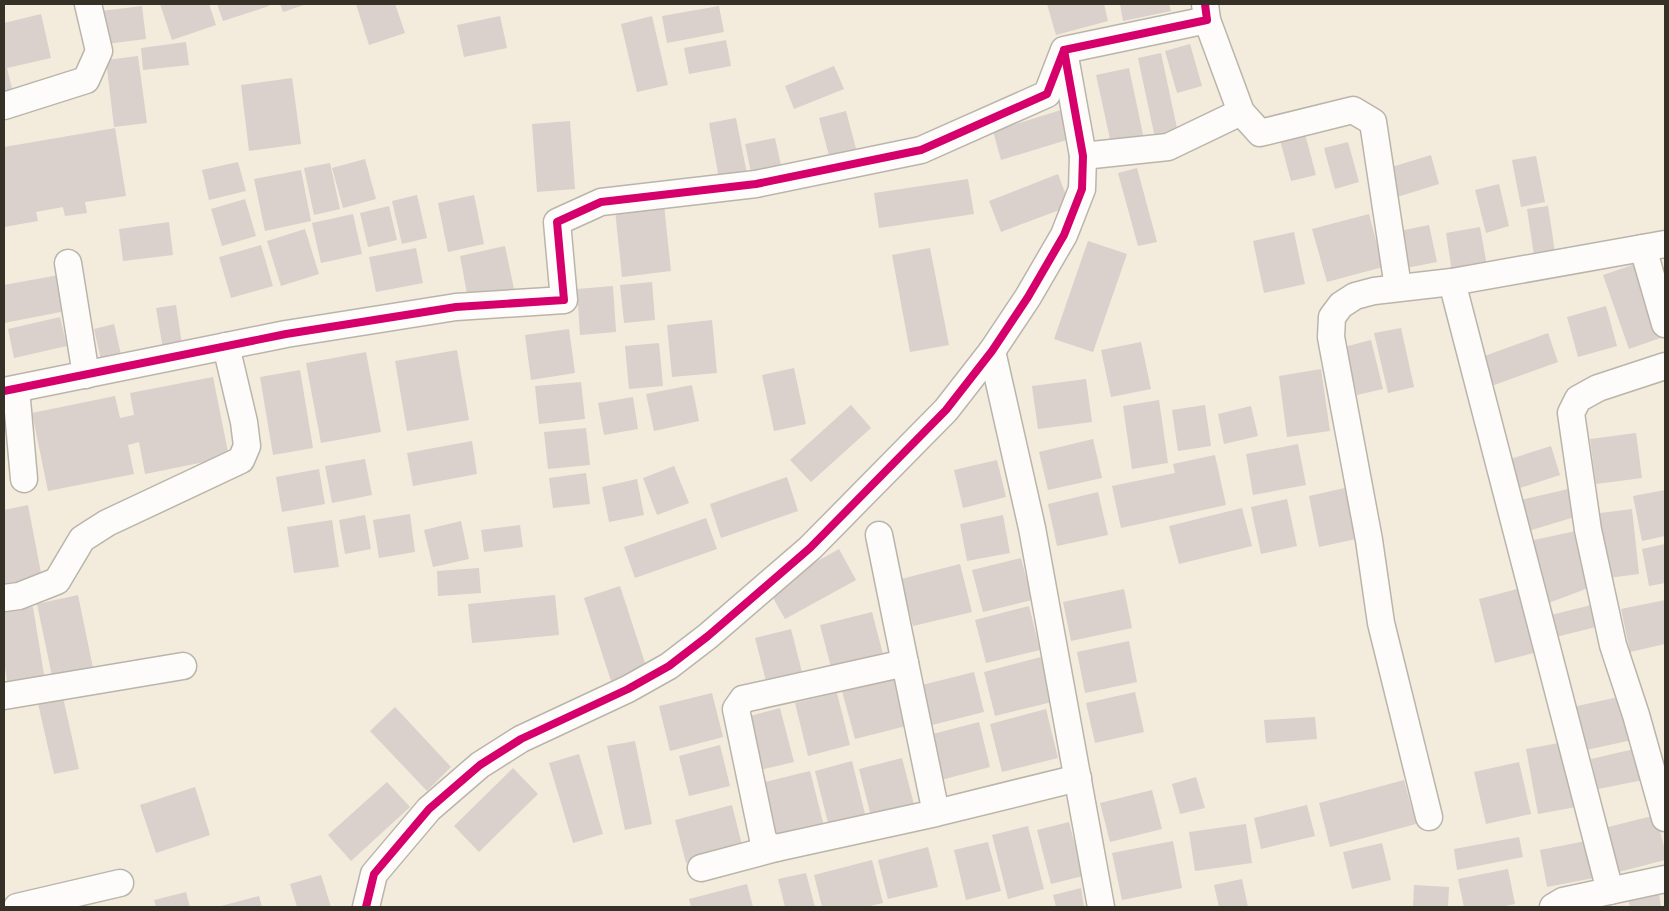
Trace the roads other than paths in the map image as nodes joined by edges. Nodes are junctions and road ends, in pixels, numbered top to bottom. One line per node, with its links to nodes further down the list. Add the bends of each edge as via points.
1 (88, 4): 4 (street, via 99,51 86,80)
2 (1206, 12): 3 (street); 5 (street)
3 (1064, 50): 6 (street); 12 (street, via 1047,94 921,150 756,184 601,202 557,222 564,300 456,307)
4 (4, 106)
5 (1241, 112): 6 (street, via 1168,146); 10 (street, via 1260,133 1353,110 1373,122)
6 (1082, 156): 13 (street, via 1082,189 1064,235)
7 (1654, 246): 9 (street); 11 (street)
8 (68, 263): 15 (street)
9 (1452, 282): 10 (street); 31 (street)
10 (1398, 287): 25 (street, via 1355,296 1341,305 1332,317 1331,337 1381,623)
11 (1665, 324)
12 (226, 346): 15 (street); 19 (street, via 244,422 247,446 241,460 107,523 82,539 58,581 19,596)
13 (992, 350): 23 (street, via 1032,528); 33 (street, via 946,410 810,548 708,636 652,676 521,739 480,765 428,809 374,874)
14 (1665, 366): 26 (street, via 1598,388 1578,400 1571,414 1588,530 1612,645)
15 (86, 375): 16 (street)
16 (10, 390): 17 (street)
17 (24, 479)
18 (880, 535): 20 (street)
19 (4, 598)
20 (905, 663): 24 (street); 27 (street, via 743,699 739,703 736,709 763,840)
21 (182, 666): 22 (street)
22 (4, 696)
23 (1078, 778): 24 (street); 34 (street)
24 (936, 813): 27 (street)
25 (1429, 818)
26 (1665, 818)
27 (776, 848): 28 (street)
28 (701, 868)
29 (1665, 882): 31 (street)
30 (120, 883): 32 (street)
31 (1610, 891): 35 (street, via 1563,900)
32 (17, 907)
33 (366, 907)
34 (1101, 907)
35 (1553, 907)

